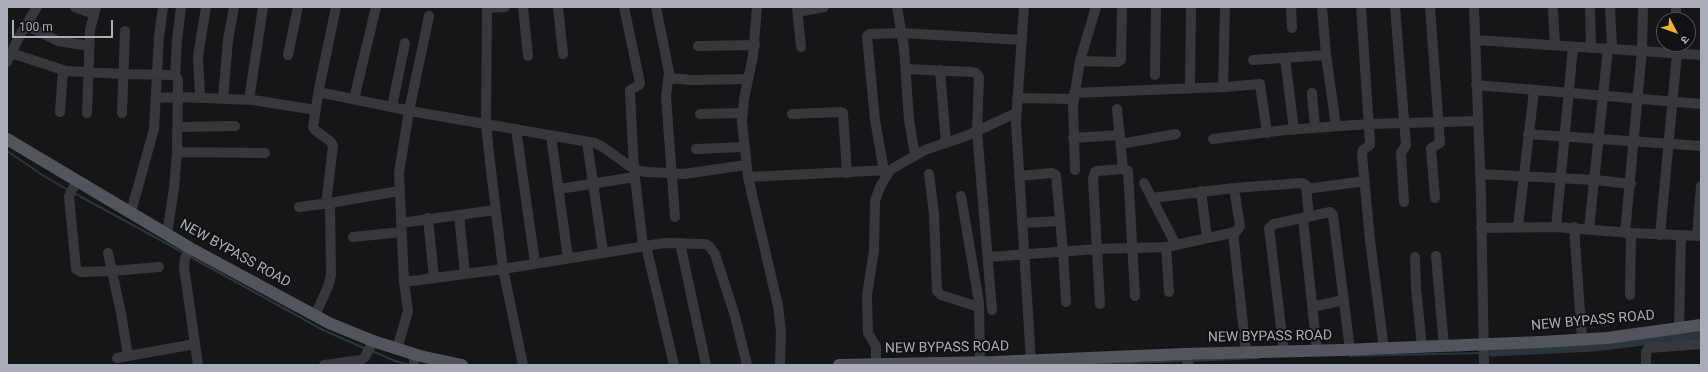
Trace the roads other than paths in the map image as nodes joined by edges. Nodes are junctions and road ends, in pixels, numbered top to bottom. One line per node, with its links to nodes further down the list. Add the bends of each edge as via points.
1 (37, 7): 39 (street)
2 (75, 7): 36 (street)
3 (163, 7): 73 (street)
4 (181, 7): 74 (street)
5 (206, 7): 88 (street, via 198,56)
6 (234, 7): 90 (street)
7 (263, 7): 94 (street)
8 (298, 7): 60 (street)
9 (336, 7): 80 (street)
10 (376, 7): 93 (street)
11 (505, 7): 34 (street)
12 (523, 7): 63 (street)
13 (558, 7): 59 (street)
14 (624, 7): 144 (street, via 640,83 630,90)
15 (656, 7): 76 (street)
16 (757, 7): 46 (street)
17 (824, 7): 35 (street)
18 (897, 7): 42 (street)
19 (1024, 7): 43 (street)
20 (1096, 7): 66 (street)
21 (1122, 7): 66 (street, via 1120,60)
22 (1156, 7): 75 (street)
23 (1191, 7): 81 (street)
24 (1225, 7): 79 (street)
25 (1291, 7): 40 (street)
26 (1322, 7): 61 (street)
27 (1361, 7): 112 (street)
28 (1395, 7): 110 (street)
29 (1430, 7): 109 (street)
30 (1474, 7): 44 (street)
31 (1590, 7): 52 (street)
32 (1610, 7): 53 (street)
33 (1643, 7): 54 (street)
34 (487, 8): 111 (street)
35 (798, 10): 50 (street)
36 (95, 11): 48 (street, via 90,30)
37 (1553, 11): 47 (street)
38 (429, 16): 100 (street)
39 (26, 25): 48 (street, via 58,41); 58 (street)
40 (1292, 28)
41 (125, 31): 72 (street)
42 (902, 33): 43 (street); 68 (street); 143 (street, via 870,34 866,38 875,120)
43 (1022, 40): 91 (street)
44 (1475, 40): 47 (street); 78 (street)
45 (405, 43): 97 (street)
46 (755, 45): 49 (street); 77 (street)
47 (1555, 45): 51 (street)
48 (90, 46): 71 (street)
49 (698, 46)
50 (801, 47)
51 (1573, 47): 52 (street); 84 (street)
52 (1591, 48): 53 (street)
53 (1610, 48): 54 (street); 86 (street)
54 (1642, 50): 55 (street); 92 (street)
55 (1656, 50)
56 (1675, 52): 95 (street)
57 (1685, 52): 62 (street)
58 (12, 53): 67 (street); 69 (street)
59 (563, 54)
60 (288, 55)
61 (1326, 55): 64 (street); 114 (street)
62 (1701, 55)
63 (528, 56)
64 (1285, 58): 65 (street); 119 (street)
65 (1253, 60)
66 (1080, 61): 85 (street)
67 (7, 62)
68 (906, 69): 70 (street); 139 (street, via 909,120)
69 (63, 70): 71 (street); 101 (street)
70 (940, 70): 118 (street, via 972,72 978,75); 132 (street)
71 (88, 72): 72 (street); 102 (street)
72 (123, 74): 73 (street); 103 (street)
73 (156, 74): 74 (street); 89 (street)
74 (176, 75): 87 (street)
75 (1155, 75)
76 (668, 78): 77 (street); 146 (street, via 666,97)
77 (748, 79): 104 (street)
78 (1476, 85): 82 (street); 108 (street)
79 (1225, 87): 81 (street); 120 (street, via 1260,84)
80 (319, 88): 93 (street, via 323,93); 99 (street)
81 (1190, 88): 85 (street)
82 (1534, 90): 84 (street); 122 (street)
83 (1312, 93): 116 (street)
84 (1568, 94): 86 (street); 124 (street)
85 (1074, 96): 91 (street); 125 (street)
86 (1602, 96): 92 (street); 128 (street)
87 (178, 97): 88 (street); 89 (street); 115 (street)
88 (200, 97): 90 (street)
89 (156, 98): 172 (street, via 156,120 152,140)
90 (223, 98): 94 (street)
91 (1017, 98): 105 (street)
92 (1638, 98): 95 (street); 130 (street)
93 (354, 99): 97 (street)
94 (249, 100): 99 (street)
95 (1672, 101): 96 (street); 133 (street)
96 (1701, 104)
97 (392, 107): 100 (street)
98 (1117, 109): 127 (street)
99 (316, 110): 169 (street, via 315,130 333,146)
100 (409, 111): 111 (street); 163 (street, via 400,166)
101 (60, 112)
102 (87, 113)
103 (122, 113)
104 (742, 113): 106 (street); 135 (street)
105 (1016, 113): 118 (street); 149 (street)
106 (700, 114)
107 (792, 114): 145 (street, via 843,113)
108 (1478, 120): 109 (street); 148 (street)
109 (1438, 121): 110 (street); 167 (street, via 1440,143 1432,148)
110 (1404, 122): 112 (street); 168 (street, via 1406,147 1400,156)
111 (486, 124): 117 (street); 171 (street)
112 (1369, 124): 114 (street); 154 (street, via 1370,145 1362,152)
113 (235, 126): 115 (street)
114 (1336, 126): 116 (street)
115 (178, 127): 137 (street)
116 (1315, 128): 119 (street)
117 (516, 130): 123 (street); 207 (street)
118 (977, 130): 132 (street); 206 (street)
119 (1294, 130): 120 (street)
120 (1267, 133): 129 (street)
121 (1176, 134): 127 (street)
122 (1528, 134): 124 (street); 150 (street)
123 (551, 136): 131 (street); 161 (street)
124 (1564, 137): 128 (street); 152 (street)
125 (1073, 138): 127 (street); 142 (street)
126 (7, 139): 159 (main road, NEW BYPASS ROAD)
127 (1120, 139): 141 (street)
128 (1598, 139): 130 (street); 153 (street)
129 (1213, 140)
130 (1634, 141): 133 (street); 157 (street)
131 (587, 142): 144 (street, via 603,147); 155 (street)
132 (946, 143): 139 (street)
133 (1668, 144): 134 (street); 188 (street)
134 (1701, 146)
135 (744, 147): 136 (street); 140 (street)
136 (696, 149)
137 (178, 152): 138 (street); 187 (street)
138 (265, 153)
139 (915, 155): 143 (street)
140 (746, 165): 146 (street); 151 (street)
141 (1123, 169): 196 (street, via 1097,171 1094,175); 197 (street, via 1128,171)
142 (1075, 170)
143 (887, 171): 145 (street); 246 (street, via 876,201 874,251 867,295 868,333 876,346)
144 (634, 173): 146 (street); 155 (street); 194 (street)
145 (847, 173): 151 (street)
146 (672, 174): 174 (street)
147 (928, 174): 221 (street, via 934,214 937,291 941,295)
148 (1480, 174): 150 (street); 182 (street)
149 (1019, 176): 177 (street, via 1054,174); 178 (street)
150 (1524, 176): 152 (street); 179 (street)
151 (748, 177): 254 (street, via 778,306 781,332)
152 (1560, 178): 153 (street); 180 (street)
153 (1595, 180): 157 (street); 184 (street)
154 (1365, 181): 162 (street); 233 (street)
155 (593, 183): 161 (street); 198 (street)
156 (1144, 183): 166 (street)
157 (1631, 184): 186 (street)
158 (1701, 186): 190 (street)
159 (73, 188): 172 (main road, NEW BYPASS ROAD); 210 (street, via 76,269 81,272)
160 (1234, 188): 162 (street, via 1302,183 1306,185); 164 (street); 185 (street, via 1240,226 1239,230)
161 (559, 189): 205 (street)
162 (1306, 189): 176 (street)
163 (399, 191): 169 (street); 181 (street)
164 (1200, 192): 166 (street); 192 (street)
165 (961, 196): 221 (street)
166 (1152, 198): 195 (street)
167 (1435, 198)
168 (1404, 202)
169 (328, 203): 170 (street); 223 (street, via 331,275)
170 (299, 207)
171 (495, 210): 173 (street); 209 (street)
172 (131, 212): 187 (main road, NEW BYPASS ROAD)
173 (459, 215): 175 (street); 211 (street)
174 (675, 217)
175 (428, 218): 181 (street); 212 (street)
176 (1306, 218): 217 (street, via 1330,212 1333,215); 220 (street); 238 (street, via 1274,224 1269,228)
177 (1060, 221): 178 (street); 199 (street)
178 (1022, 223): 202 (street)
179 (1518, 226): 180 (street); 182 (street)
180 (1556, 226): 183 (street)
181 (401, 227): 191 (street); 213 (street)
182 (1481, 228): 229 (street)
183 (1574, 228): 184 (street); 226 (street)
184 (1589, 229): 186 (street)
185 (1233, 232): 192 (street); 237 (street)
186 (1628, 233): 188 (street); 215 (street)
187 (167, 234): 201 (main road, NEW BYPASS ROAD)
188 (1660, 235): 189 (street)
189 (1681, 236): 190 (street); 225 (street)
190 (1699, 236)
191 (353, 237)
192 (1207, 238): 195 (street)
193 (680, 243): 194 (street); 252 (street); 253 (street, via 705,244 715,254 735,316)
194 (644, 246): 198 (street); 251 (street)
195 (1171, 246): 197 (street); 214 (street)
196 (1098, 249): 197 (street); 199 (street); 219 (street)
197 (1132, 249): 216 (street)
198 (603, 252): 205 (street)
199 (1063, 252): 202 (street); 218 (street)
200 (108, 253): 210 (street)
201 (187, 253): 223 (main road, NEW BYPASS ROAD); 228 (street, via 184,267)
202 (1024, 255): 206 (street); 245 (street)
203 (1436, 256): 231 (street)
204 (1415, 257): 232 (street)
205 (568, 258): 207 (street)
206 (988, 258): 222 (street)
207 (535, 263): 209 (street)
208 (159, 267): 210 (street)
209 (503, 268): 211 (street); 250 (street)
210 (112, 271): 239 (street)
211 (466, 274): 212 (street)
212 (434, 278): 213 (street)
213 (404, 282): 234 (street, via 408,311)
214 (1169, 292)
215 (1630, 295)
216 (1135, 296)
217 (1344, 300): 220 (street); 235 (street)
218 (1066, 302)
219 (1100, 304)
220 (1312, 306): 236 (street)
221 (979, 307): 243 (street)
222 (992, 310)
223 (315, 315): 227 (main road, NEW BYPASS ROAD)
224 (1701, 324): 225 (main road, NEW BYPASS ROAD)
225 (1679, 328): 226 (main road, NEW BYPASS ROAD)
226 (1582, 340): 229 (main road, NEW BYPASS ROAD)
227 (373, 341): 234 (main road, NEW BYPASS ROAD); 248 (street, via 361,360)
228 (195, 344): 239 (street); 247 (street)
229 (1484, 344): 231 (main road, NEW BYPASS ROAD); 256 (street)
230 (1701, 344): 257 (street, via 1649,348 1646,352)
231 (1444, 346): 232 (main road, NEW BYPASS ROAD)
232 (1422, 347): 233 (main road, NEW BYPASS ROAD)
233 (1384, 348): 235 (main road, NEW BYPASS ROAD)
234 (397, 349): 242 (main road, NEW BYPASS ROAD)
235 (1350, 350): 236 (main road, NEW BYPASS ROAD)
236 (1317, 351): 238 (main road, NEW BYPASS ROAD)
237 (1246, 352): 238 (main road, NEW BYPASS ROAD); 241 (main road, NEW BYPASS ROAD)
238 (1284, 352)
239 (128, 356): 240 (street)
240 (117, 358)
241 (1186, 359): 244 (main road, NEW BYPASS ROAD)
242 (414, 361): 249 (main road, NEW BYPASS ROAD)
243 (980, 362): 245 (main road, NEW BYPASS ROAD); 246 (main road, NEW BYPASS ROAD)
244 (1088, 362): 245 (main road, NEW BYPASS ROAD)
245 (1034, 363)
246 (876, 364): 255 (main road, NEW BYPASS ROAD)
247 (198, 365)
248 (324, 365)
249 (458, 365)
250 (523, 365)
251 (674, 365)
252 (706, 365)
253 (747, 365)
254 (780, 365)
255 (839, 365)
256 (1484, 365)
257 (1646, 365)

